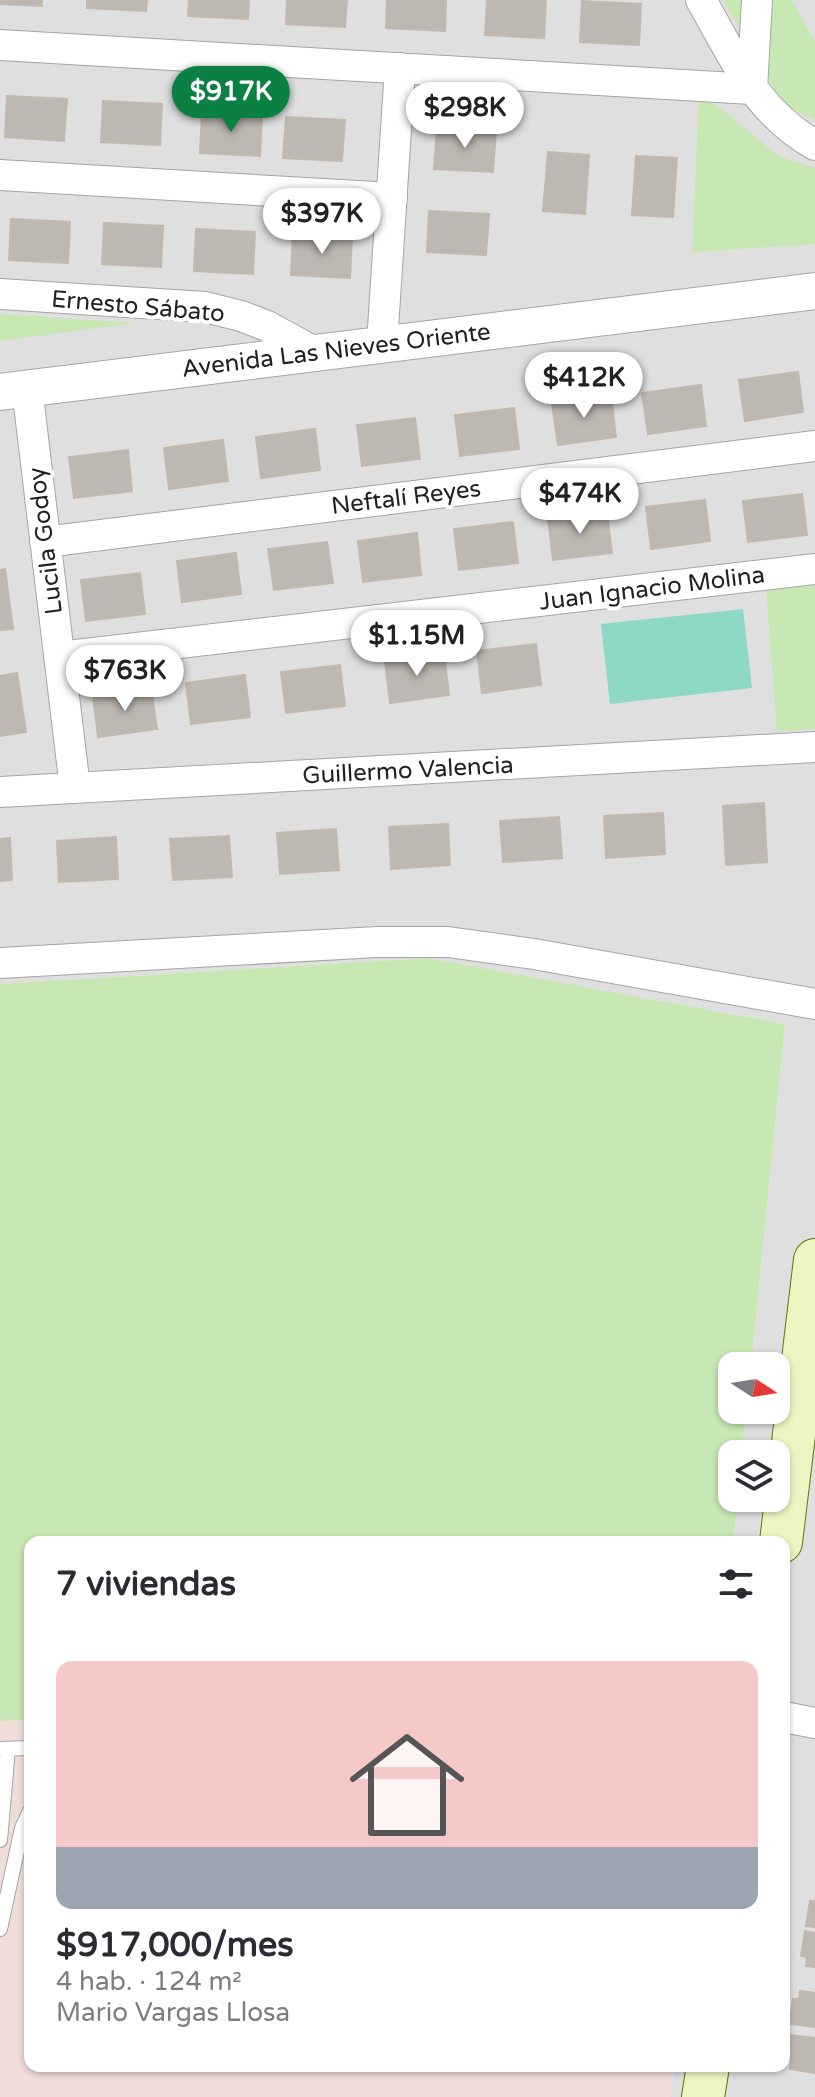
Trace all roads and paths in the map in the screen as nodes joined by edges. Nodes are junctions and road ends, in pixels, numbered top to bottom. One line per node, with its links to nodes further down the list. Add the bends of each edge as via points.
1 (701, 0): 5 (street)
2 (757, 0): 5 (street)
3 (0, 45): 4 (street)
4 (400, 68): 5 (street); 8 (street)
5 (752, 89): 6 (street, via 781,122)
6 (815, 145)
7 (0, 175): 8 (street)
8 (392, 198): 11 (street)
9 (815, 291): 11 (street, Avenida Las Nieves Oriente)
10 (0, 294): 12 (street, Ernesto Sábato, via 205,307 267,326)
11 (382, 344): 12 (street, Avenida Las Nieves Oriente)
12 (316, 353): 13 (street, Avenida Las Nieves Oriente)
13 (13, 390): 15 (street, Lucila Godoy)
14 (815, 446): 15 (street, Neftalí Reyes)
15 (45, 542): 17 (street, Lucila Godoy)
16 (815, 569): 17 (street, Juan Ignacio Molina)
17 (59, 657): 19 (street, Lucila Godoy)
18 (815, 747): 19 (street, Guillermo Valencia)
19 (75, 788): 20 (street, Guillermo Valencia)
20 (0, 792)
21 (0, 963): 22 (street, via 448,942)
22 (815, 1004)
23 (815, 1260): 24 (main road)
24 (782, 1536)
25 (790, 1718): 26 (street)
26 (815, 1723)
27 (24, 1748): 28 (lane)
28 (4, 1749): 30 (lane)
29 (24, 1824): 31 (lane)
30 (0, 1840)
31 (0, 1929)
32 (707, 2072): 33 (main road)
33 (703, 2097)

